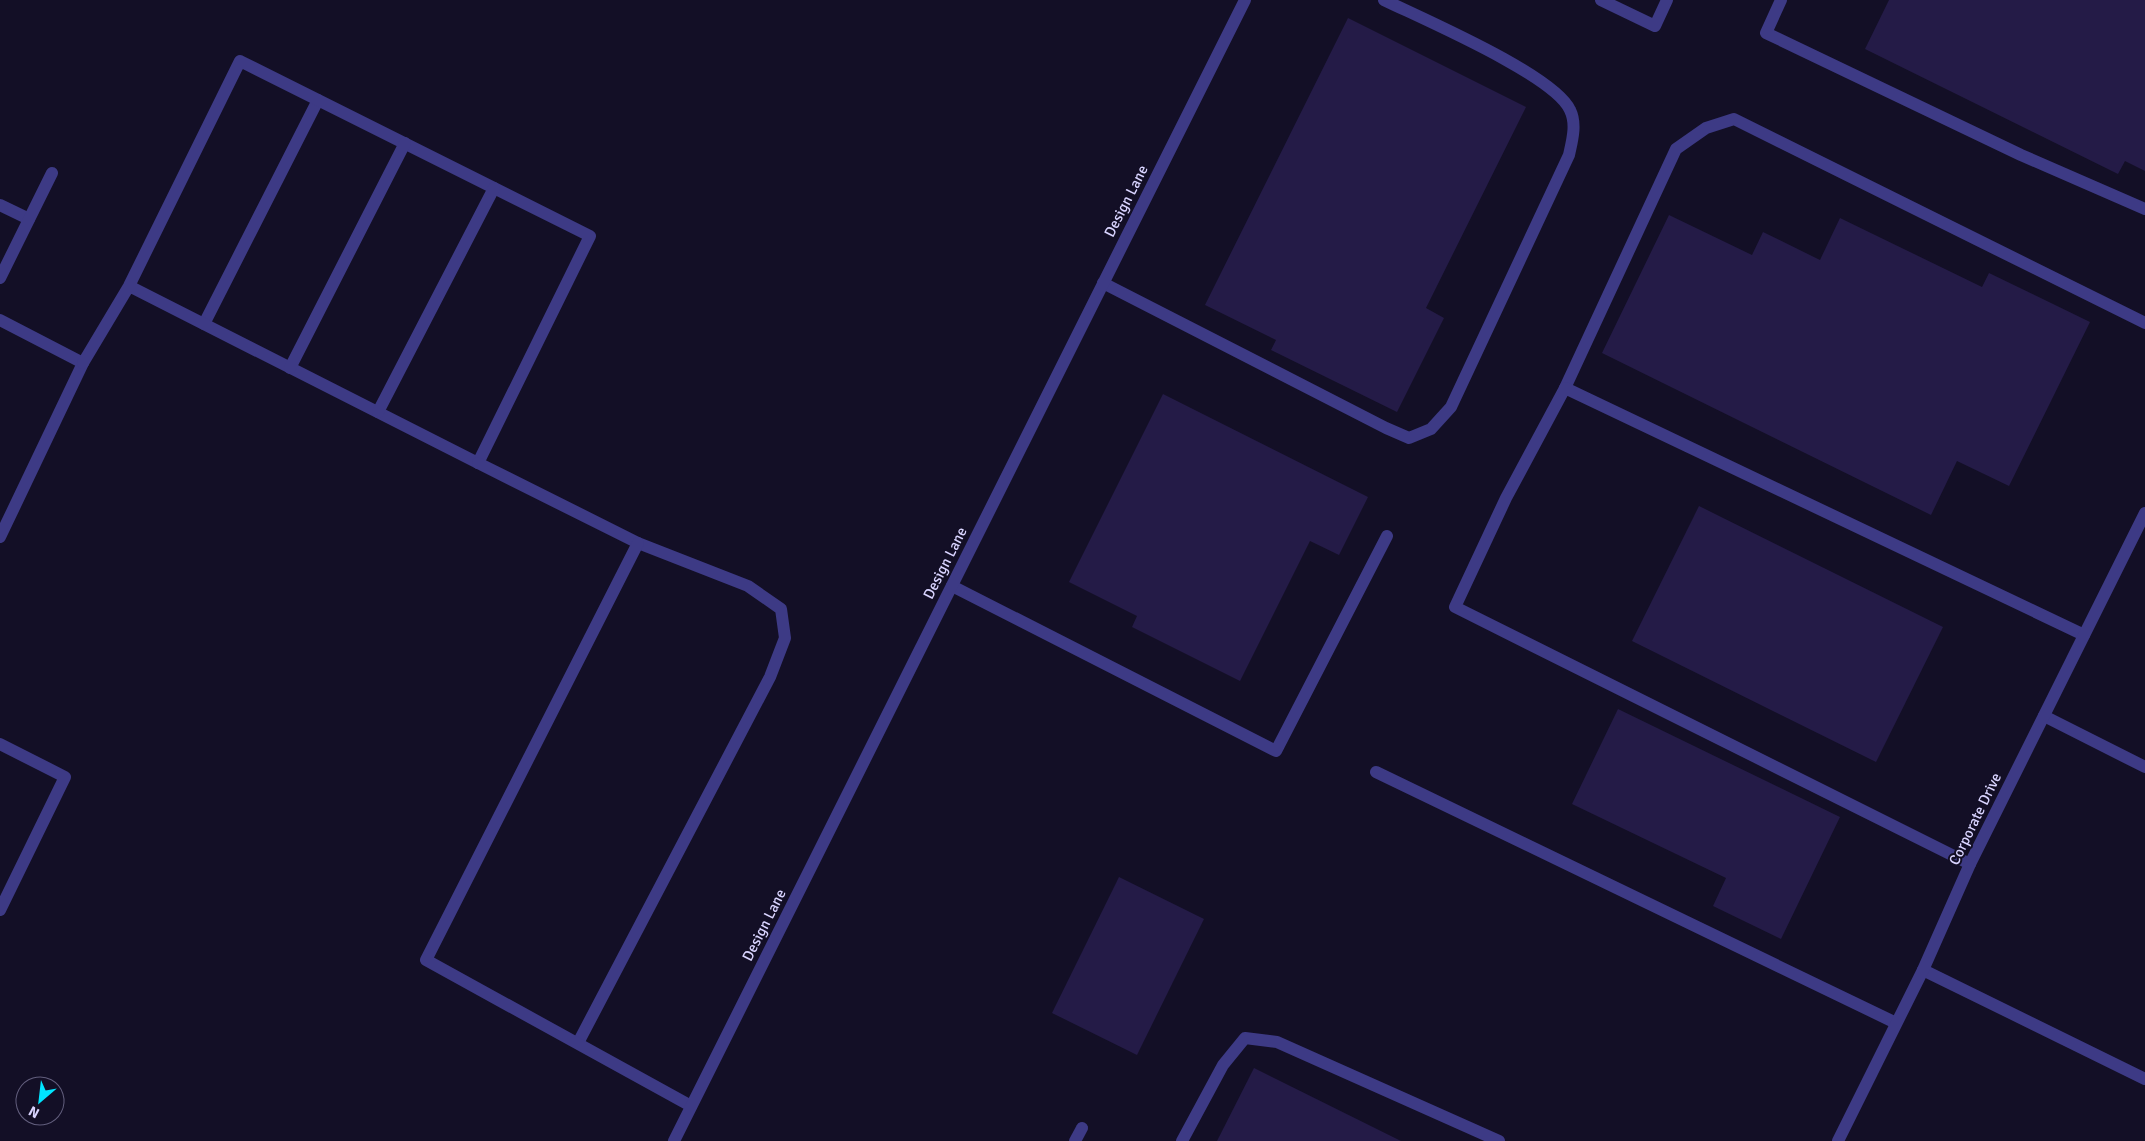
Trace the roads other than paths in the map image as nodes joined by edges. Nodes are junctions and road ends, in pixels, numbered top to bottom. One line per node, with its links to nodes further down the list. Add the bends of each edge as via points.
1 (1245, 0): 14 (street, Design Lane)
2 (1384, 0): 14 (street, via 1522,69 1553,90 1570,110 1574,131 1569,155 1451,407 1431,429 1409,438 1386,428)
3 (1601, 0): 4 (street, via 1655,26)
4 (1667, 0)
5 (1781, 0): 11 (street, via 1766,33 2020,155)
6 (318, 100): 7 (street); 15 (street, via 240,61); 18 (street)
7 (405, 143): 9 (street); 20 (street)
8 (52, 173): 12 (street)
9 (494, 188): 22 (street); 23 (street, via 590,236)
10 (0, 205): 12 (street)
11 (2145, 209)
12 (29, 219): 13 (street)
13 (0, 278)
14 (1103, 283): 28 (street, Design Lane)
15 (129, 286): 18 (street); 19 (street)
16 (0, 320): 19 (street)
17 (2145, 323): 21 (street, via 1734,119 1706,128 1676,149)
18 (204, 324): 20 (street)
19 (84, 363): 26 (street)
20 (290, 368): 22 (street)
21 (1565, 388): 29 (street); 34 (street, via 1506,498 1455,608)
22 (378, 412): 23 (street)
23 (478, 463): 27 (street)
24 (2145, 513): 29 (street, Corporate Drive)
25 (1387, 536): 28 (street, via 1276,751)
26 (0, 537)
27 (638, 543): 38 (street, via 426,960); 38 (street, via 748,586 781,609 785,638 770,678)
28 (952, 586): 40 (street, Design Lane)
29 (2084, 635): 30 (street, Corporate Drive)
30 (2044, 716): 32 (street); 34 (street, Corporate Drive)
31 (0, 744): 35 (street, via 65,777)
32 (2145, 768)
33 (1376, 772): 37 (street)
34 (1970, 864): 36 (street, Corporate Drive)
35 (0, 910)
36 (1923, 970): 37 (street, Corporate Drive); 39 (street)
37 (1896, 1023): 46 (street, Corporate Drive)
38 (578, 1043): 40 (street)
39 (2145, 1079)
40 (691, 1106): 42 (street, Design Lane)
41 (1082, 1128): 43 (street)
42 (674, 1141)
43 (1075, 1141)
44 (1182, 1141): 45 (street, via 1223,1065 1245,1038 1277,1042)
45 (1499, 1141)
46 (1838, 1141)

